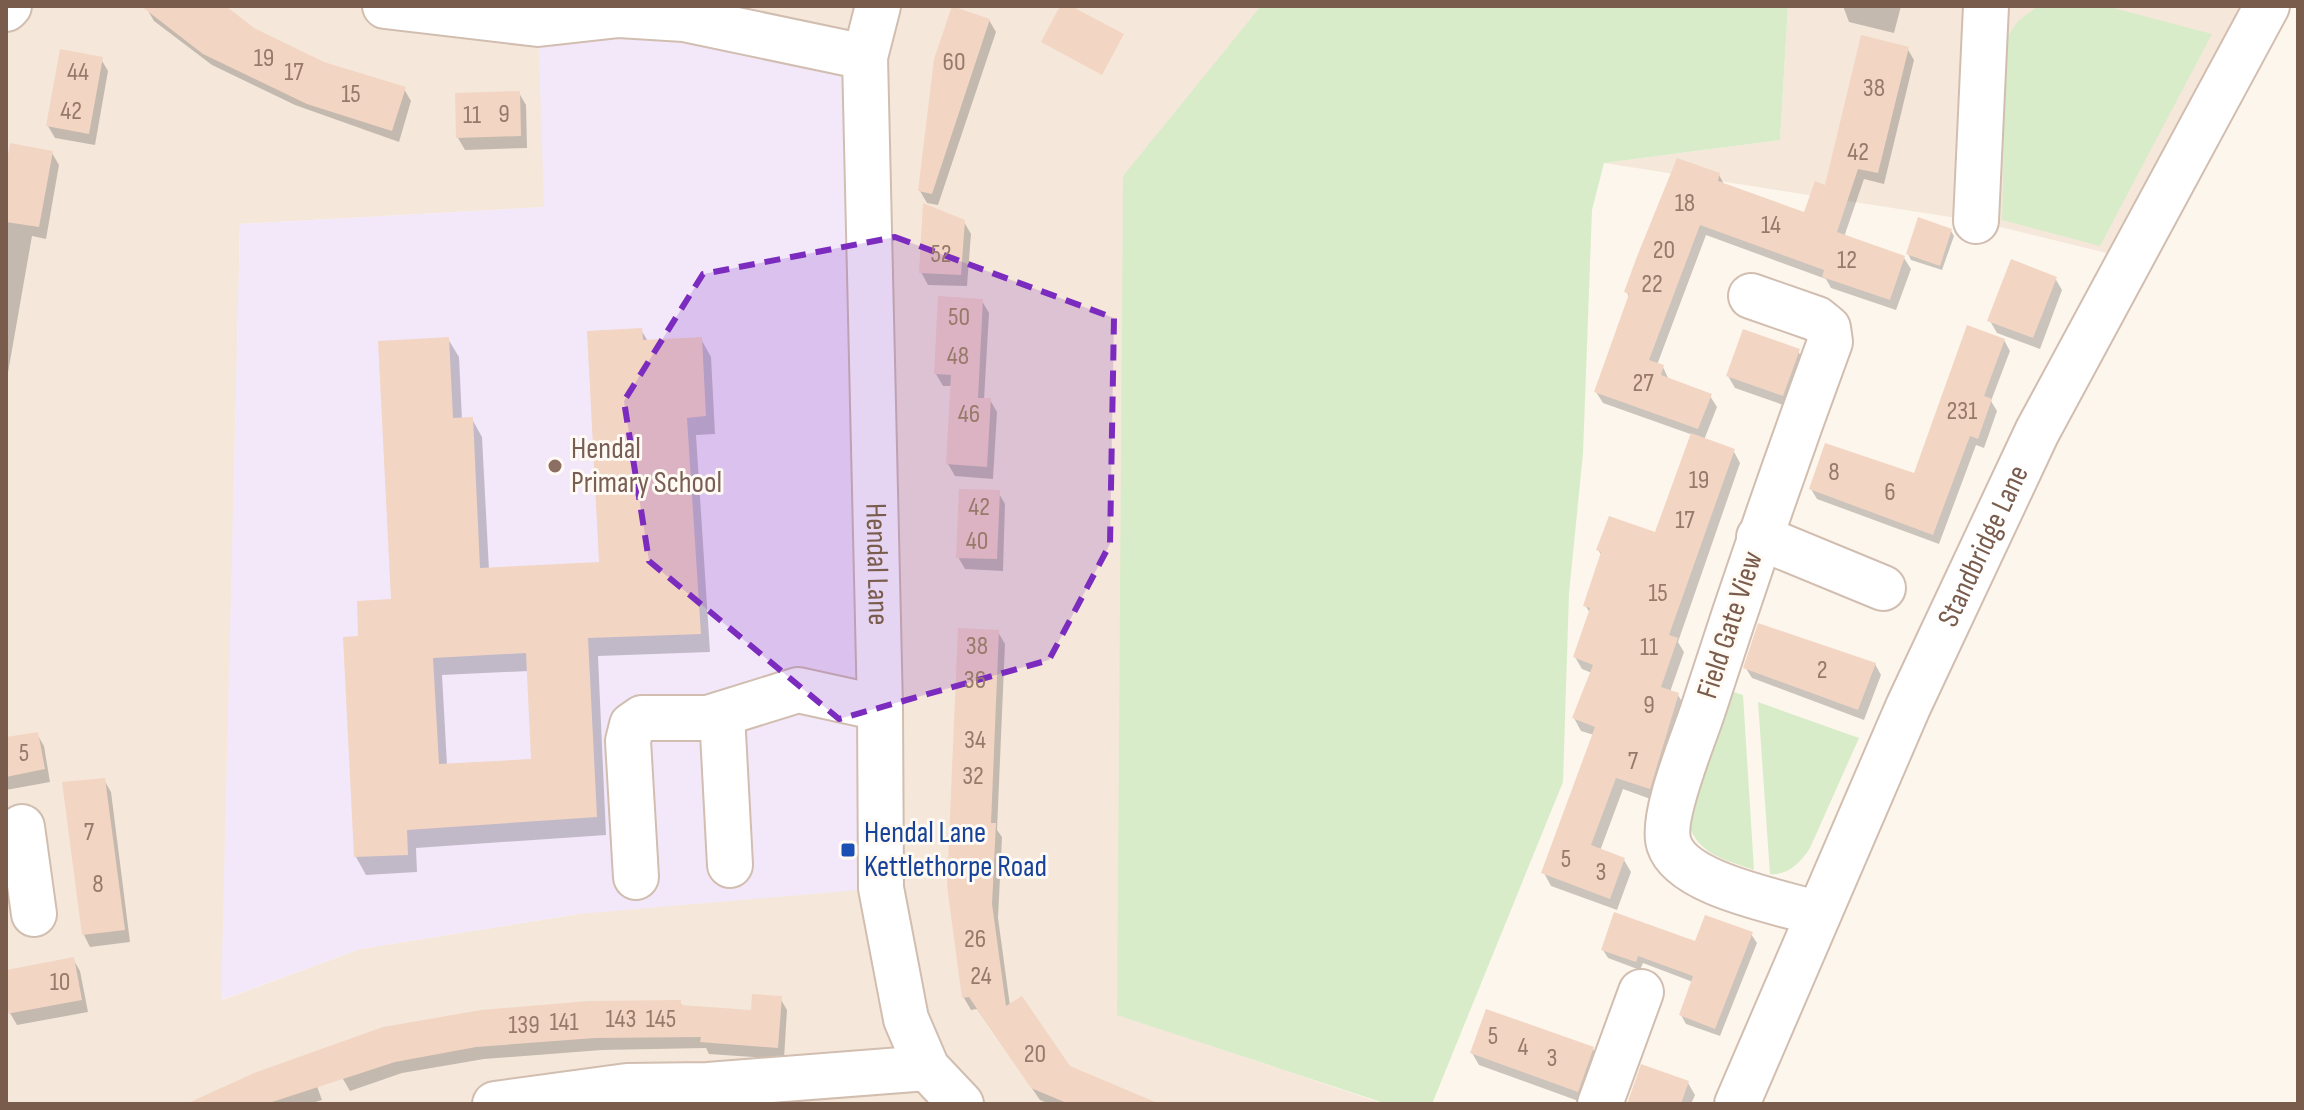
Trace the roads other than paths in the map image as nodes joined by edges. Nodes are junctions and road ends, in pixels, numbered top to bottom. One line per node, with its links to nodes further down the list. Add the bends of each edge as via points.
1 (385, 6): 5 (street, via 538,24)
2 (878, 6): 6 (street, Hendal Lane)
3 (1986, 6): 7 (street)
4 (2267, 6): 17 (street, Standbridge Lane, via 2037,432)
5 (584, 12): 6 (street, via 684,19)
6 (865, 57): 11 (street, Hendal Lane)
7 (1976, 221)
8 (1751, 296): 9 (street, Field Gate View, via 1817,319 1828,328 1830,342)
9 (1759, 537): 10 (street); 17 (street, Field Gate View, via 1673,803 1668,842 1680,863 1700,877)
10 (1883, 588)
11 (880, 708): 12 (street, via 798,690); 19 (street, Hendal Lane, via 881,888 906,1019)
12 (722, 714): 14 (street); 15 (street, via 642,718 632,725 628,741)
13 (19, 856): 16 (street)
14 (730, 865)
15 (636, 877)
16 (34, 914)
17 (1818, 914): 24 (street, Standbridge Lane)
18 (1641, 992): 23 (street)
19 (927, 1068): 20 (street, via 627,1086); 22 (street, Hendal Lane)
20 (545, 1100): 21 (street)
21 (495, 1104)
22 (961, 1104)
23 (1600, 1104)
24 (1737, 1104)

